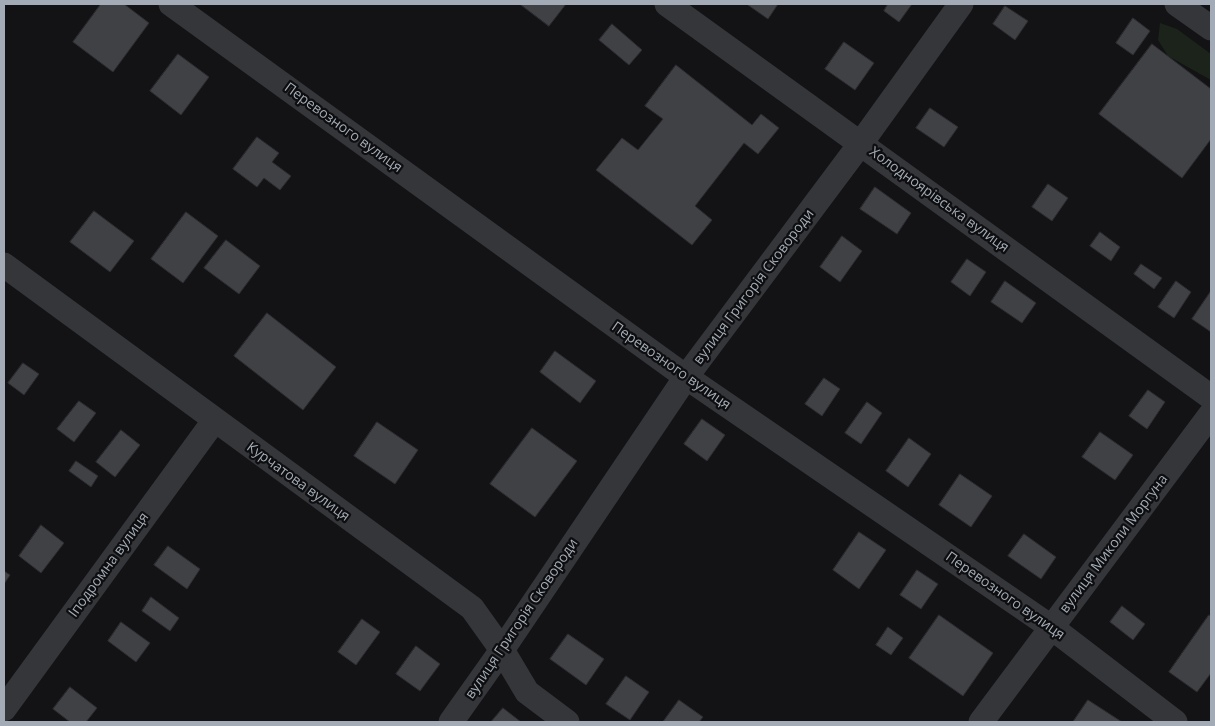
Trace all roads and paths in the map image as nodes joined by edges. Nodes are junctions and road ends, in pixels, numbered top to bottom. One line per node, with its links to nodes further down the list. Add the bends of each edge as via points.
1 (171, 4): 8 (street, Перевозного вулиця)
2 (667, 4): 6 (street, Холодноярівська вулиця)
3 (961, 4): 6 (street, вулиця Григорія Сковороди)
4 (1177, 4): 5 (street)
5 (1211, 28)
6 (861, 143): 8 (street, вулиця Григорія Сковороди); 9 (street, Холодноярівська вулиця)
7 (4, 265): 11 (street, Курчатова вулиця)
8 (686, 377): 12 (street, Перевозного вулиця); 13 (street, вулиця Григорія Сковороди)
9 (1211, 397)
10 (1211, 414): 12 (street, вулиця Миколи Моргуна)
11 (214, 420): 13 (street, Курчатова вулиця, via 472,608); 14 (street, Іподромна вулиця)
12 (1051, 627): 17 (street, вулиця Миколи Моргуна); 18 (street, Перевозного вулиця)
13 (502, 650): 15 (street, вулиця Григорія Сковороди); 16 (street, Курчатова вулиця, via 527,692)
14 (4, 709)
15 (451, 722)
16 (567, 722)
17 (981, 722)
18 (1175, 722)

